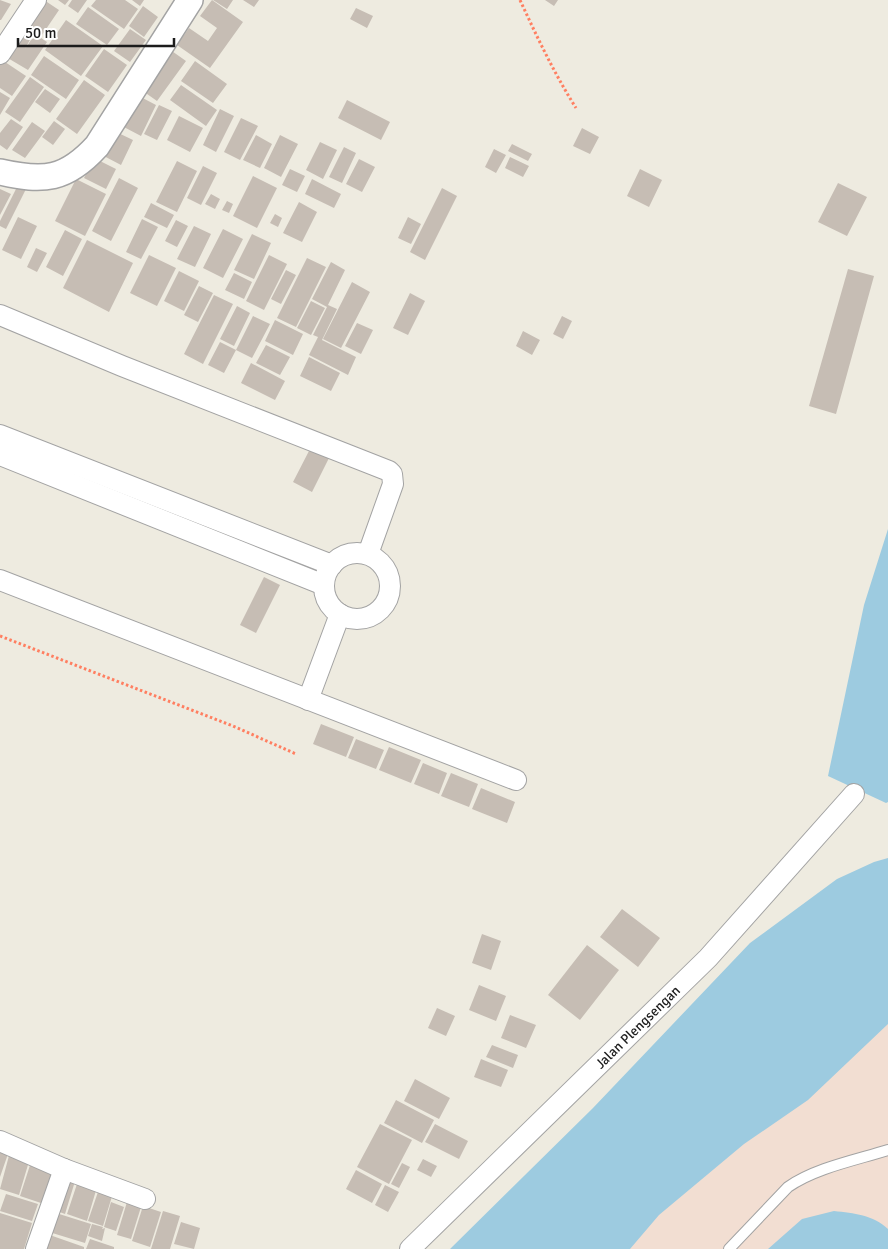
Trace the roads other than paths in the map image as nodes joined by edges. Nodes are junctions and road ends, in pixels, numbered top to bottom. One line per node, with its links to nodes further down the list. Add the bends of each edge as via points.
1 (36, 0): 3 (street)
2 (190, 0): 4 (street, via 97,146 85,159 58,175 36,178)
3 (0, 54)
4 (5, 173)
5 (0, 316): 8 (street, via 389,470 393,484)
6 (0, 435): 9 (street)
7 (0, 456): 11 (street)
8 (368, 554): 9 (street, via 348,554); 12 (street, via 381,563 390,577 388,599 373,615 351,618)
9 (332, 565): 11 (street)
10 (0, 580): 13 (street)
11 (324, 585): 12 (street, via 328,602)
12 (340, 614): 13 (street)
13 (308, 700): 14 (street)
14 (516, 780)
15 (854, 794): 21 (street, Jalan Plengsengan, via 708,958)
16 (0, 1141): 18 (street)
17 (888, 1150): 22 (lane, via 797,1180)
18 (64, 1169): 19 (street); 20 (street)
19 (145, 1199)
20 (36, 1249)
21 (410, 1249)
22 (729, 1249)

